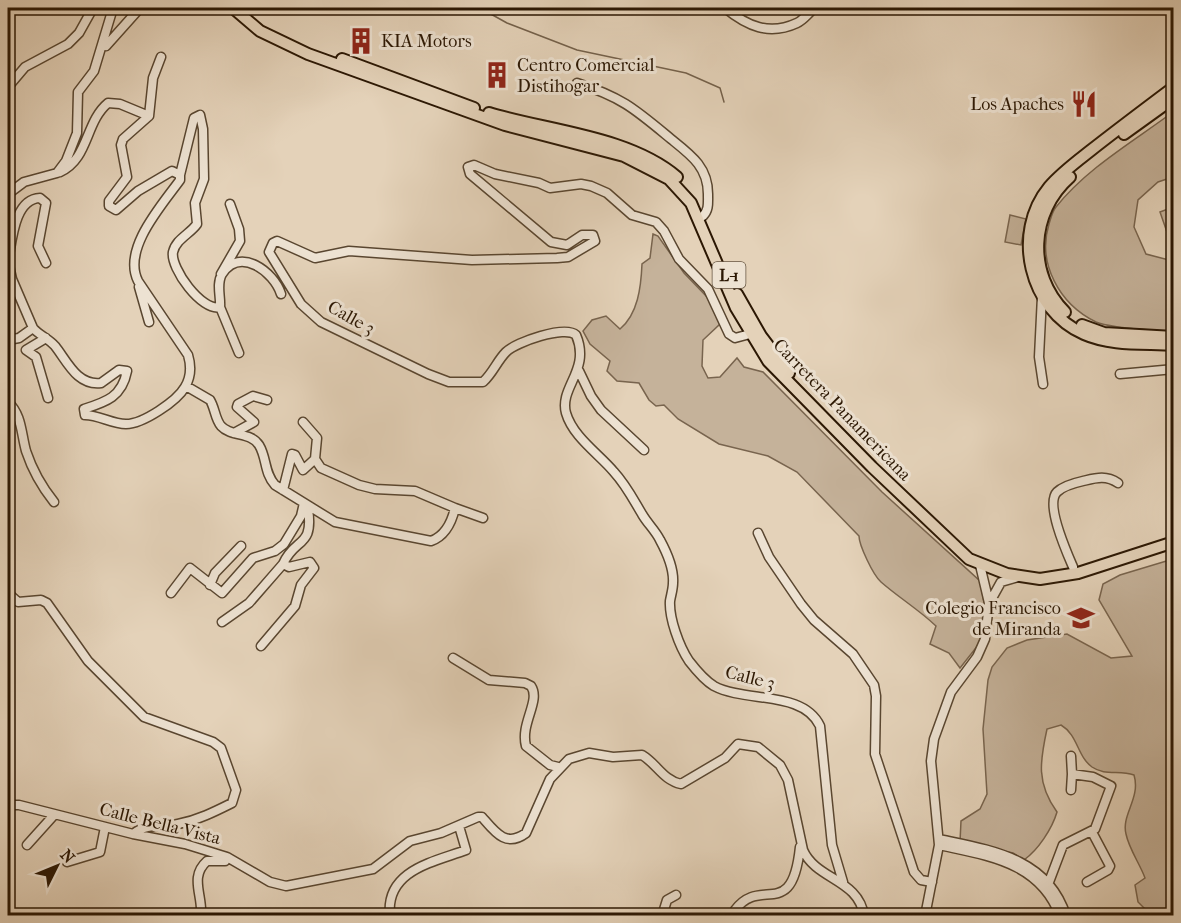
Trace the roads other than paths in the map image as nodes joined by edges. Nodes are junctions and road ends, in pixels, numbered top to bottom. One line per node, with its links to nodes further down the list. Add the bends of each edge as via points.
1 (93, 8): 11 (street, via 68,45 31,63)
2 (113, 8): 8 (street)
3 (140, 8): 8 (street)
4 (233, 8): 29 (main road, Carretera Panamericana / L-1, via 260,31 308,54 505,125 624,156 669,179 691,203)
5 (242, 8): 19 (main road, Carretera Panamericana / L-1, via 282,36 328,54 481,110 651,159 684,183)
6 (725, 8): 7 (street, via 740,20 764,29 798,23)
7 (815, 8)
8 (100, 54): 15 (street, via 78,92 77,133)
9 (161, 57): 14 (street, via 153,78)
10 (577, 83): 19 (street, via 618,98 686,149 705,173 708,205)
11 (8, 87)
12 (1173, 87): 25 (main road, via 1074,164 1044,194 1028,247 1032,277)
13 (1173, 98): 30 (main road, via 1089,160 1056,191 1045,207 1037,248 1045,284 1063,311 1077,323 1104,333)
14 (149, 116): 15 (street, via 108,103 99,113 76,162); 16 (street, via 123,139 127,177 110,196 109,206 120,208 138,191 172,171)
15 (57, 173): 17 (street, via 24,182)
16 (180, 175): 23 (street, via 141,235 134,263); 26 (street, via 194,118 200,115 204,178 195,203 197,224 176,243 173,263 194,295 206,305)
17 (8, 194)
18 (230, 204): 22 (street, via 240,241 223,266)
19 (703, 216): 59 (main road, Carretera Panamericana / L-1, via 742,304 774,357 963,546 1009,568 1039,572)
20 (8, 261): 21 (street, via 20,211 26,202 40,198 46,204 38,246); 28 (street)
21 (46, 264)
22 (220, 278): 24 (street, via 232,265 251,263 266,271); 26 (street)
23 (138, 281): 27 (street); 39 (street, via 188,355)
24 (281, 294)
25 (1042, 296): 33 (main road, via 1065,322 1088,336); 38 (street, via 1039,357)
26 (220, 307): 34 (street)
27 (148, 322)
28 (33, 328): 31 (street); 32 (street)
29 (750, 334): 36 (street, Calle 3, via 735,338 729,334 708,289 679,259 656,222 632,215 607,193 581,184 550,188 474,165 468,167 470,174 551,242 567,245 582,235 592,235 595,241 568,257 472,260 349,251 315,258 277,241 270,248 273,263 286,284 321,322 448,382 483,382 507,350 567,330 579,341); 58 (main road, Carretera Panamericana / L-1, via 774,368 872,467 959,551)
30 (1173, 337)
31 (46, 338): 39 (street, via 85,381 100,383 119,370 127,371 115,396 84,409 85,415 135,423 157,412); 40 (street, via 26,350 36,357)
32 (8, 340)
33 (1173, 345)
34 (239, 353)
35 (1173, 369): 37 (street)
36 (579, 371): 45 (street, via 601,410); 83 (street, Calle 3, via 566,402 567,416 583,440 631,492 659,538 672,573 673,620 687,658 703,678 724,691 799,706 815,715 820,726 832,845)
37 (1120, 374)
38 (1043, 384)
39 (186, 386): 44 (street, via 210,399 218,421)
40 (48, 398)
41 (267, 400): 44 (street, via 253,396 238,404 237,408 254,422)
42 (8, 402): 49 (street, via 18,414 26,451 39,482)
43 (303, 422): 46 (street, via 317,438)
44 (233, 433): 48 (street, via 259,445 270,479)
45 (644, 450)
46 (315, 459): 48 (street, via 303,470 292,454); 51 (street, via 321,468 360,485 415,491)
47 (1118, 483): 59 (street, via 1105,477 1085,481 1057,491 1054,496 1054,513)
48 (283, 490): 50 (street)
49 (54, 502)
50 (304, 504): 51 (street, via 342,525 431,542 447,528); 57 (street, via 308,509 309,531 305,541); 61 (street, via 284,544 253,558 222,592)
51 (455, 508): 52 (street)
52 (483, 518)
53 (758, 533): 84 (street, via 769,557 801,604 853,654 874,685 874,754 914,872 921,880)
54 (1173, 535): 59 (main road, Carretera Panamericana / L-1)
55 (1173, 542): 60 (main road, Carretera Panamericana / L-1, via 1078,573 1040,579)
56 (241, 546): 61 (street, via 215,573)
57 (283, 564): 65 (street, via 249,603); 66 (street, via 289,567 310,562 314,568 302,585 295,606)
58 (980, 564): 60 (main road, Carretera Panamericana / L-1); 64 (street)
59 (1073, 567)
60 (1018, 577): 64 (street, via 1001,582)
61 (210, 585): 62 (street, via 190,567)
62 (171, 592)
63 (8, 593): 77 (street, via 18,602 47,603 88,661 144,717 221,748 236,790 232,803 201,818 143,828)
64 (990, 603): 79 (street, via 986,639 951,692 934,739 930,761)
65 (222, 622)
66 (261, 646)
67 (453, 658): 69 (street, via 489,680 531,686 534,697 524,726 526,746)
68 (1071, 756): 70 (street)
69 (558, 767): 74 (street, Calle Bella Vista, via 526,833 520,837 500,837 482,817); 78 (street, via 579,755 638,754 681,784 725,758 738,744 747,743 770,754 780,765 788,780)
70 (1072, 774): 71 (street); 76 (street, via 1093,777 1111,786)
71 (1071, 790)
72 (8, 805): 73 (street, Calle Bella Vista)
73 (54, 815): 75 (street, Calle Bella Vista); 80 (street)
74 (459, 826): 82 (street, Calle Bella Vista, via 410,841 373,869 286,886 270,882); 89 (street, via 466,850 410,872 393,892)
75 (105, 827): 77 (street, Calle Bella Vista); 81 (street, via 100,852)
76 (1092, 832): 85 (street, via 1063,845); 86 (street, via 1110,866)
77 (133, 834): 82 (street, Calle Bella Vista, via 185,844)
78 (801, 837): 83 (street, via 808,861); 91 (street, via 796,878 789,888 745,900)
79 (939, 842): 84 (street); 85 (street, via 1014,857); 94 (street, via 1010,863 1046,888)
80 (27, 845)
81 (67, 862)
82 (238, 862): 88 (street, via 215,859 200,867 197,881)
83 (840, 880): 92 (street, via 858,899)
84 (932, 882): 93 (street)
85 (1049, 882): 94 (street, via 1059,897)
86 (1087, 882)
87 (676, 896): 90 (street, via 667,900)
88 (201, 915)
89 (390, 915)
90 (662, 915)
91 (735, 915)
92 (864, 915)
93 (925, 915)
94 (1063, 915)

